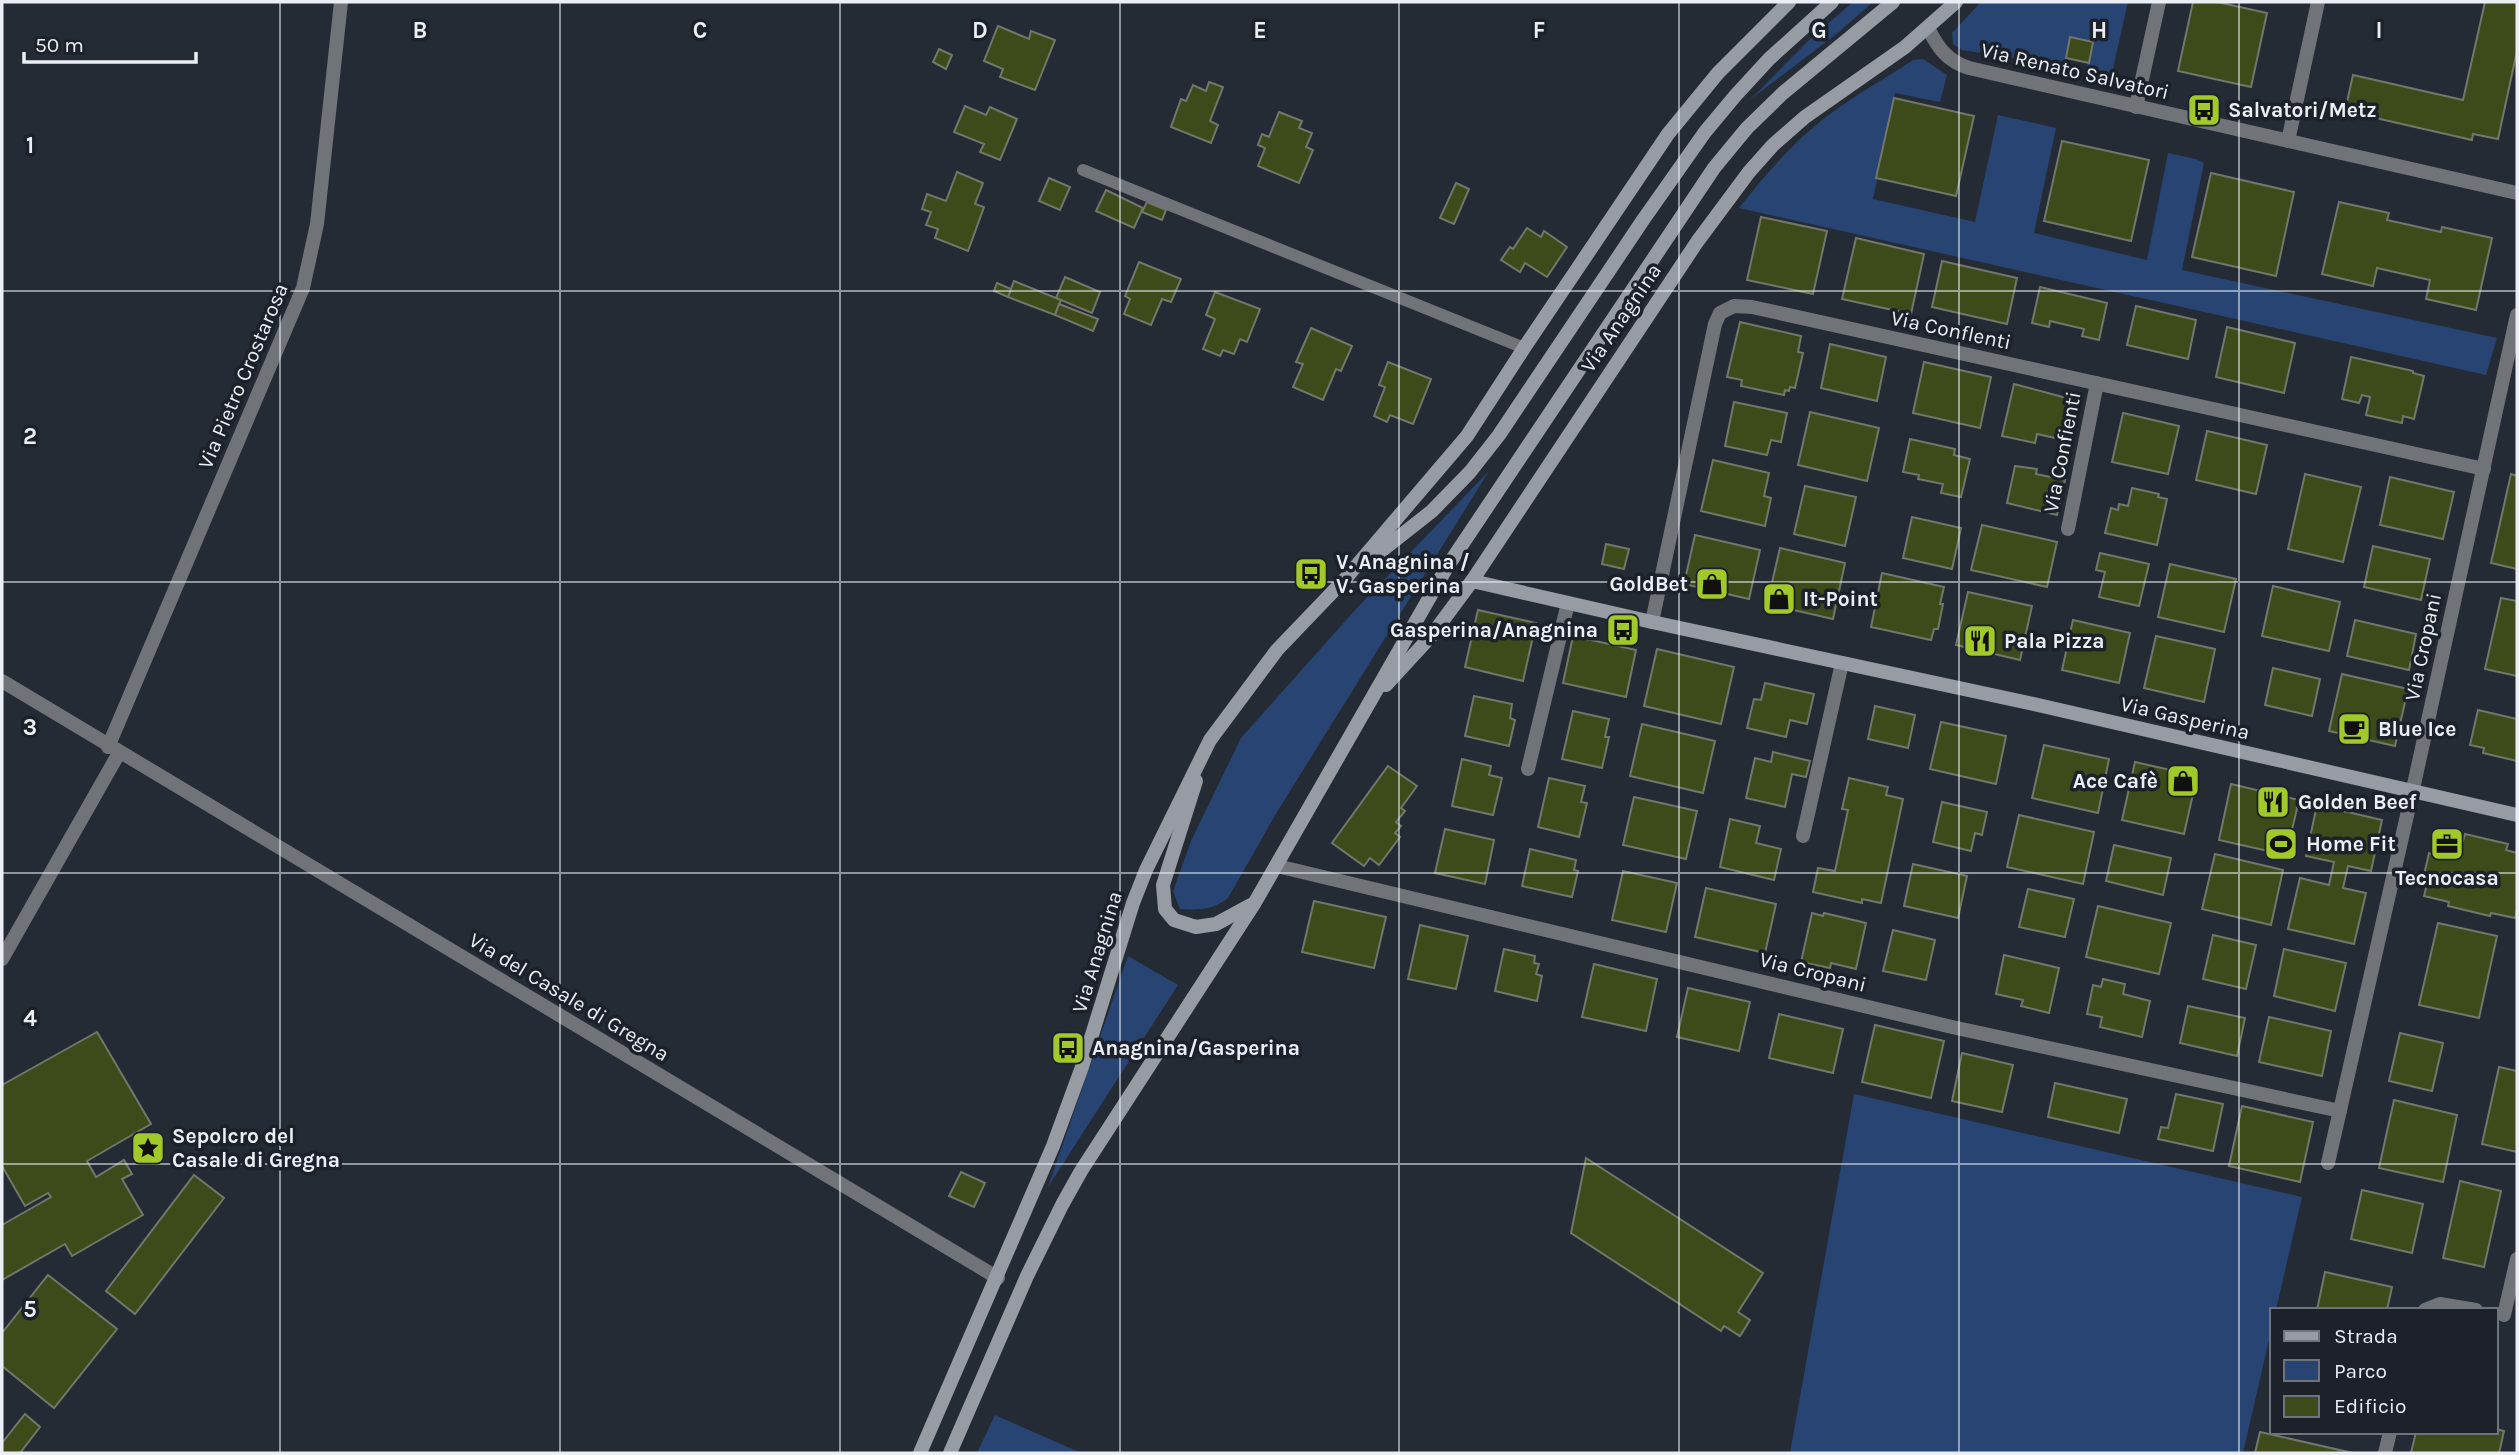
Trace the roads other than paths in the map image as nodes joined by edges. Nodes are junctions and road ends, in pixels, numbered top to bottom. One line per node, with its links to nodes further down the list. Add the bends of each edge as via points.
1 (341, 2): 26 (street, Via Pietro Crostarosa, via 317,224 303,288)
2 (1789, 2): 14 (main road, Via Anagnina, via 1718,72 1668,134)
3 (1832, 2): 18 (main road, Via Anagnina, via 1769,59 1705,132 1471,472 1414,527)
4 (1893, 2): 24 (main road, Via Anagnina, via 1783,93 1714,168 1447,568)
5 (1956, 2): 8 (main road, Via Anagnina)
6 (2159, 2): 9 (street)
7 (2318, 2): 10 (street)
8 (1928, 28): 9 (street, Via Renato Salvatori, via 1942,52 1961,66); 19 (main road, Via Anagnina, via 1805,117 1749,172 1689,253)
9 (2136, 107): 10 (street, Via Renato Salvatori)
10 (2288, 141): 12 (street, Via Renato Salvatori)
11 (1083, 170): 14 (lane)
12 (2517, 193)
13 (2517, 315): 16 (street, Via Cropani)
14 (1524, 348): 18 (main road, Via Anagnina, via 1468,436)
15 (2097, 383): 16 (street, Via Conflenti); 17 (street, Via Confienti); 21 (street, Via Conflenti, via 1752,307 1727,308 1715,324)
16 (2484, 469): 28 (street, Via Cropani)
17 (2068, 529)
18 (1346, 578): 25 (main road, Via Anagnina, via 1277,650)
19 (1472, 581): 20 (main road, Via Gasperina); 24 (main road, Via Anagnina)
20 (1568, 603): 21 (main road, Via Gasperina); 27 (street)
21 (1652, 622): 22 (main road, Via Gasperina)
22 (1842, 663): 28 (main road, Via Gasperina); 30 (street)
23 (2, 681): 26 (street, Via del Casale di Gregna)
24 (1369, 704): 31 (main road, Via Anagnina)
25 (1210, 740): 32 (main road, via 1163,885 1165,909 1174,920 1196,927 1216,923); 37 (main road, Via Anagnina, via 1146,870 1069,1104)
26 (113, 750): 33 (street); 37 (street, Via del Casale di Gregna)
27 (1528, 769)
28 (2413, 789): 29 (main road, Via Gasperina); 34 (street, Via Cropani)
29 (2517, 815)
30 (1803, 836)
31 (1277, 866): 32 (main road, Via Anagnina); 34 (street, Via Cropani, via 1952,1027)
32 (1254, 904): 43 (main road, Via Anagnina, via 1062,1205)
33 (2, 959)
34 (2340, 1111): 35 (street, Via Cropani)
35 (2328, 1163)
36 (2517, 1259): 40 (street)
37 (998, 1278): 42 (main road, Via Anagnina)
38 (2431, 1308): 39 (street, via 2440,1304)
39 (2464, 1308)
40 (2506, 1316)
41 (2390, 1434): 44 (street)
42 (920, 1453)
43 (950, 1453)
44 (2385, 1453)

